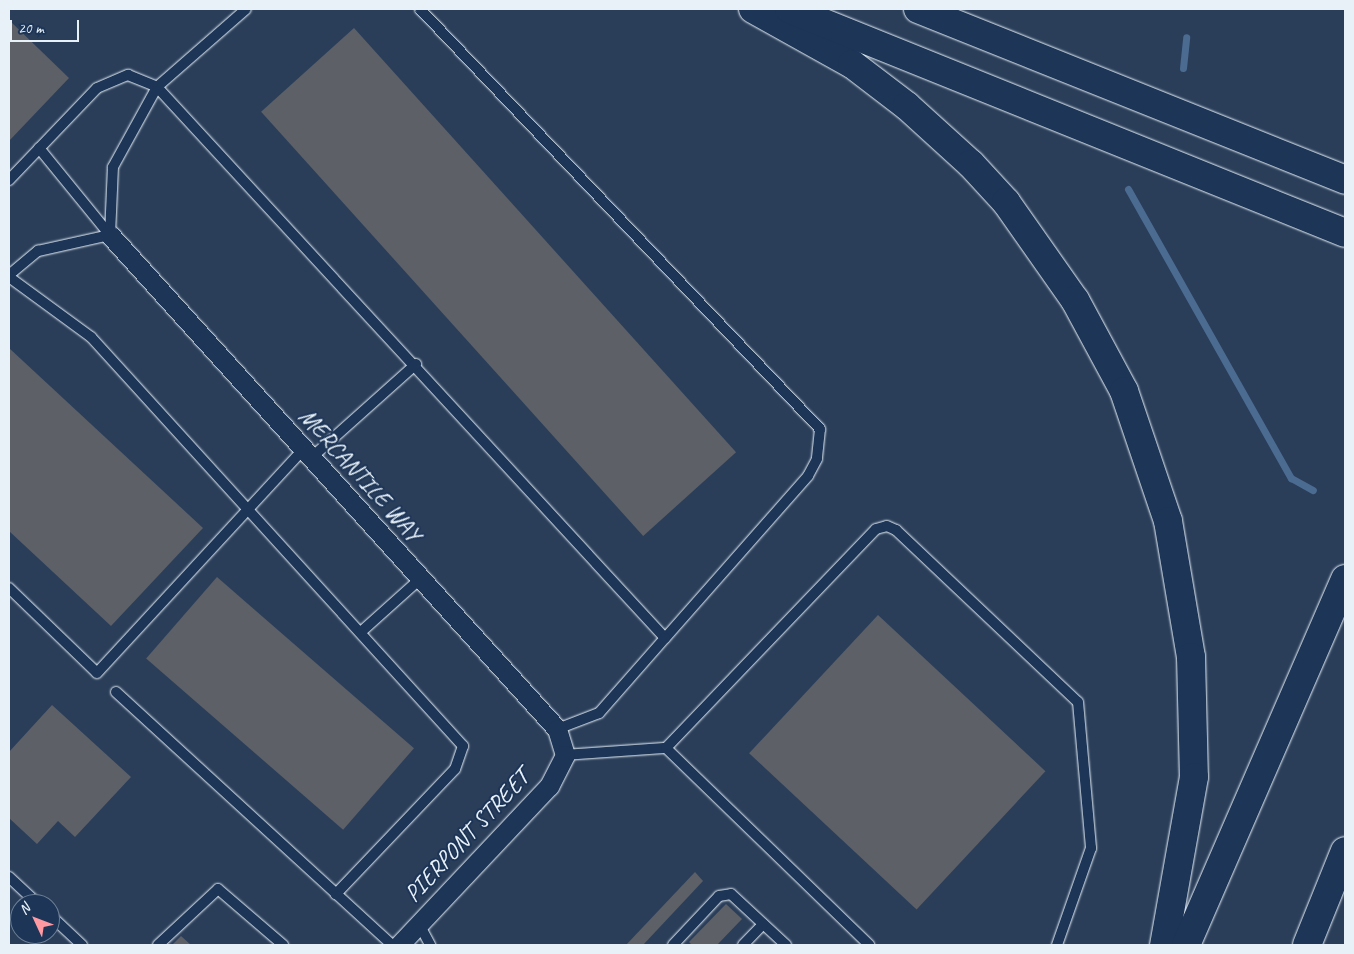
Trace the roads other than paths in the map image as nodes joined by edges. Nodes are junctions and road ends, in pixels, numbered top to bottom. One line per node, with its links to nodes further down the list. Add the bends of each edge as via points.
1 (246, 9): 6 (lane)
2 (420, 9): 20 (lane, via 820,429 816,459 808,476)
3 (753, 9): 43 (highway, via 852,64 908,106 970,164 1006,202 1075,300 1124,391 1149,455 1168,521 1191,657 1194,777)
4 (789, 9): 10 (highway)
5 (918, 9): 9 (highway)
6 (157, 87): 7 (lane, via 128,75 97,88); 11 (lane, via 113,167); 13 (lane)
7 (39, 148): 8 (lane); 11 (lane)
8 (9, 180)
9 (1345, 180)
10 (1345, 233)
11 (110, 235): 12 (lane, via 38,251); 14 (street, MERCANTILE WAY)
12 (9, 276): 15 (lane, via 91,337)
13 (416, 364): 14 (lane); 20 (lane)
14 (307, 454): 15 (lane); 16 (street, MERCANTILE WAY)
15 (249, 508): 18 (lane, via 97,673); 19 (lane)
16 (420, 579): 19 (lane); 22 (street, MERCANTILE WAY)
17 (1345, 579): 44 (highway)
18 (9, 588)
19 (362, 631): 28 (lane, via 463,746 454,769)
20 (665, 638): 22 (lane, via 599,713)
21 (116, 692): 28 (lane)
22 (557, 729): 24 (street, MERCANTILE WAY)
23 (666, 748): 24 (lane); 41 (lane); 42 (lane, via 876,529 896,530 1078,702 1091,848)
24 (565, 755): 30 (street, PIERPONT STREET, via 549,786)
25 (1345, 851): 45 (highway)
26 (9, 877): 27 (lane)
27 (27, 894)
28 (336, 894): 35 (lane)
29 (60, 924): 32 (lane)
30 (419, 924): 36 (street, PIERPONT STREET); 37 (lane)
31 (764, 924): 38 (lane, via 731,894 719,896); 39 (lane); 40 (lane)
32 (82, 945)
33 (158, 945): 34 (lane, via 218,888)
34 (283, 945)
35 (392, 945)
36 (399, 945)
37 (430, 945)
38 (673, 945)
39 (743, 945)
40 (786, 945)
41 (869, 945)
42 (1057, 945)
43 (1164, 945)
44 (1186, 945)
45 (1307, 945)

